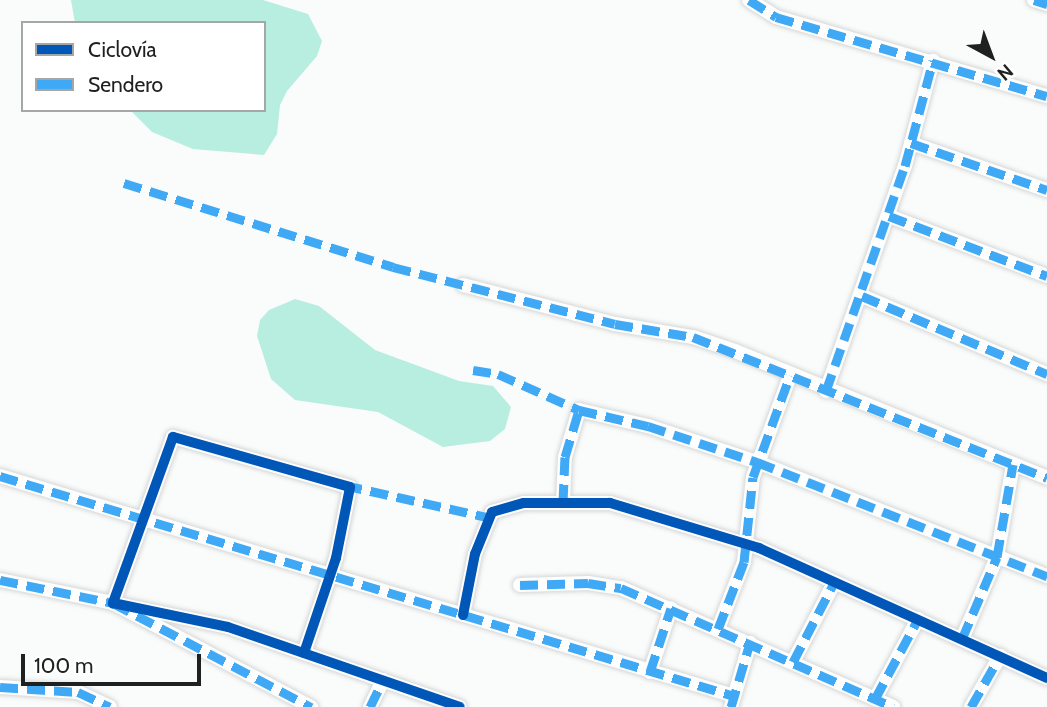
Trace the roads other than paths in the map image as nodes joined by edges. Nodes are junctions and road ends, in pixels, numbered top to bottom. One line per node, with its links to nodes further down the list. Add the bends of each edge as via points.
1 (749, 0): 4 (street, via 776,17)
2 (1034, 0): 3 (street)
3 (1047, 4)
4 (933, 61): 5 (street); 6 (street)
5 (1047, 96)
6 (911, 143): 7 (street); 8 (street)
7 (1047, 190)
8 (889, 216): 9 (street); 11 (street)
9 (1047, 276)
10 (463, 285): 13 (street, via 615,324 693,337)
11 (862, 296): 12 (street); 14 (street)
12 (1047, 374)
13 (790, 376): 14 (street); 15 (street)
14 (826, 391): 16 (street)
15 (757, 461): 19 (street, via 648,426 579,411 565,457); 21 (street, via 749,493); 22 (street)
16 (1013, 464): 18 (street); 22 (street)
17 (0, 476): 20 (street)
18 (1047, 478)
19 (563, 502): 21 (street, via 610,503); 30 (street, via 524,503 486,517)
20 (142, 520): 23 (street); 23 (street, via 170,440 177,437 350,487); 28 (street)
21 (746, 544): 26 (street); 32 (street, via 741,574)
22 (998, 556): 24 (street); 33 (street)
23 (331, 576): 30 (street); 35 (street)
24 (1047, 576)
25 (0, 580): 28 (street)
26 (834, 583): 31 (street); 37 (street)
27 (520, 585): 29 (street, via 605,584)
28 (113, 603): 35 (street, via 215,624); 45 (street)
29 (671, 608): 32 (street); 38 (street)
30 (463, 615): 38 (street)
31 (918, 619): 33 (street); 42 (street)
32 (718, 629): 34 (street)
33 (962, 639): 36 (street)
34 (750, 643): 37 (street); 43 (street)
35 (304, 653): 40 (street)
36 (1000, 656): 39 (street); 49 (street)
37 (793, 662): 42 (street)
38 (650, 672): 43 (street)
39 (1047, 678)
40 (383, 680): 46 (street); 47 (street)
41 (0, 687): 44 (street, via 79,692)
42 (875, 699): 48 (street)
43 (732, 702)
44 (110, 707)
45 (311, 707)
46 (370, 707)
47 (460, 707)
48 (893, 707)
49 (971, 707)

